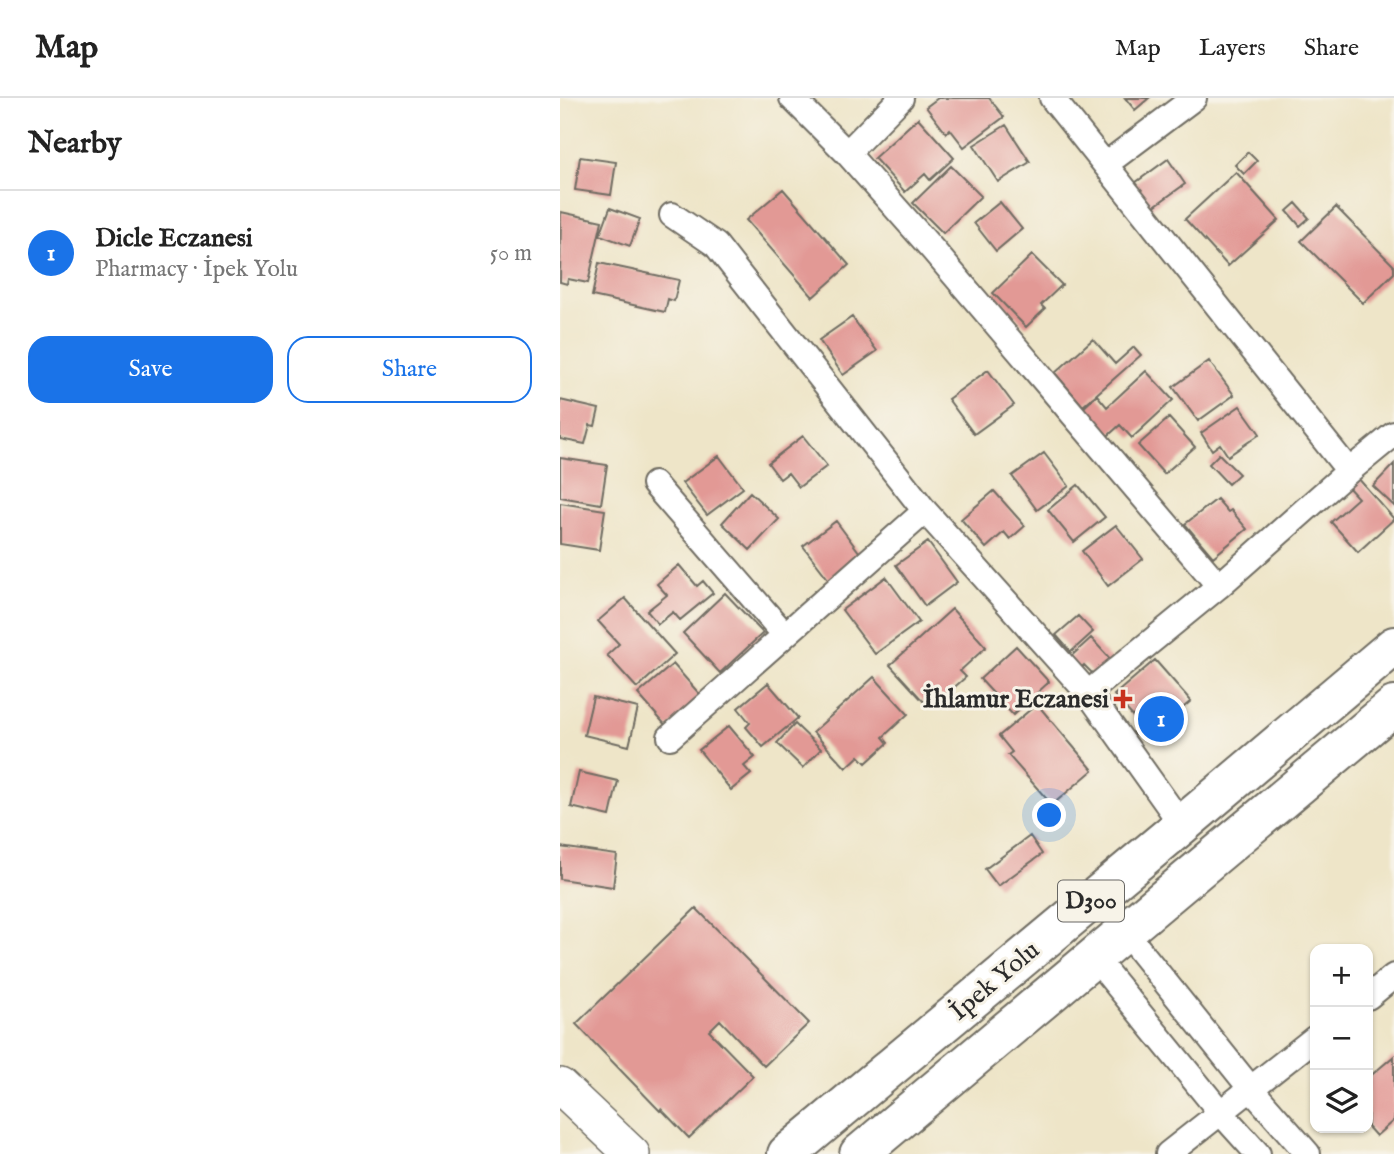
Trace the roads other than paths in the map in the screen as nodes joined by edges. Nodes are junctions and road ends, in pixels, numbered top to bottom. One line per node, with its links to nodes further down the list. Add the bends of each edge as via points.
1 (792, 98): 5 (street)
2 (901, 98): 5 (street)
3 (1052, 98): 6 (street)
4 (1194, 98): 6 (street)
5 (848, 153): 12 (street)
6 (1106, 164): 9 (street)
7 (672, 215): 11 (street, via 716,245)
8 (1394, 434): 9 (street)
9 (1349, 471): 12 (street)
10 (654, 484): 13 (street)
11 (925, 511): 13 (street); 15 (street)
12 (1219, 586): 15 (street)
13 (785, 635): 17 (street)
14 (1394, 646): 18 (highway, İpek Yolu / D300)
15 (1088, 693): 18 (street)
16 (1394, 706): 19 (highway, İpek Yolu / D300)
17 (670, 737)
18 (1182, 825): 28 (highway, İpek Yolu / D300)
19 (1125, 932): 20 (highway, İpek Yolu / D300); 25 (street)
20 (1094, 957): 26 (street); 29 (highway, İpek Yolu / D300)
21 (1394, 976): 22 (street)
22 (1373, 993)
23 (1310, 1042): 25 (street)
24 (560, 1086): 27 (street)
25 (1251, 1089): 26 (street); 32 (street)
26 (1221, 1113): 30 (street); 31 (street)
27 (632, 1154)
28 (787, 1154)
29 (859, 1154)
30 (1168, 1154)
31 (1258, 1154)
32 (1308, 1154)

